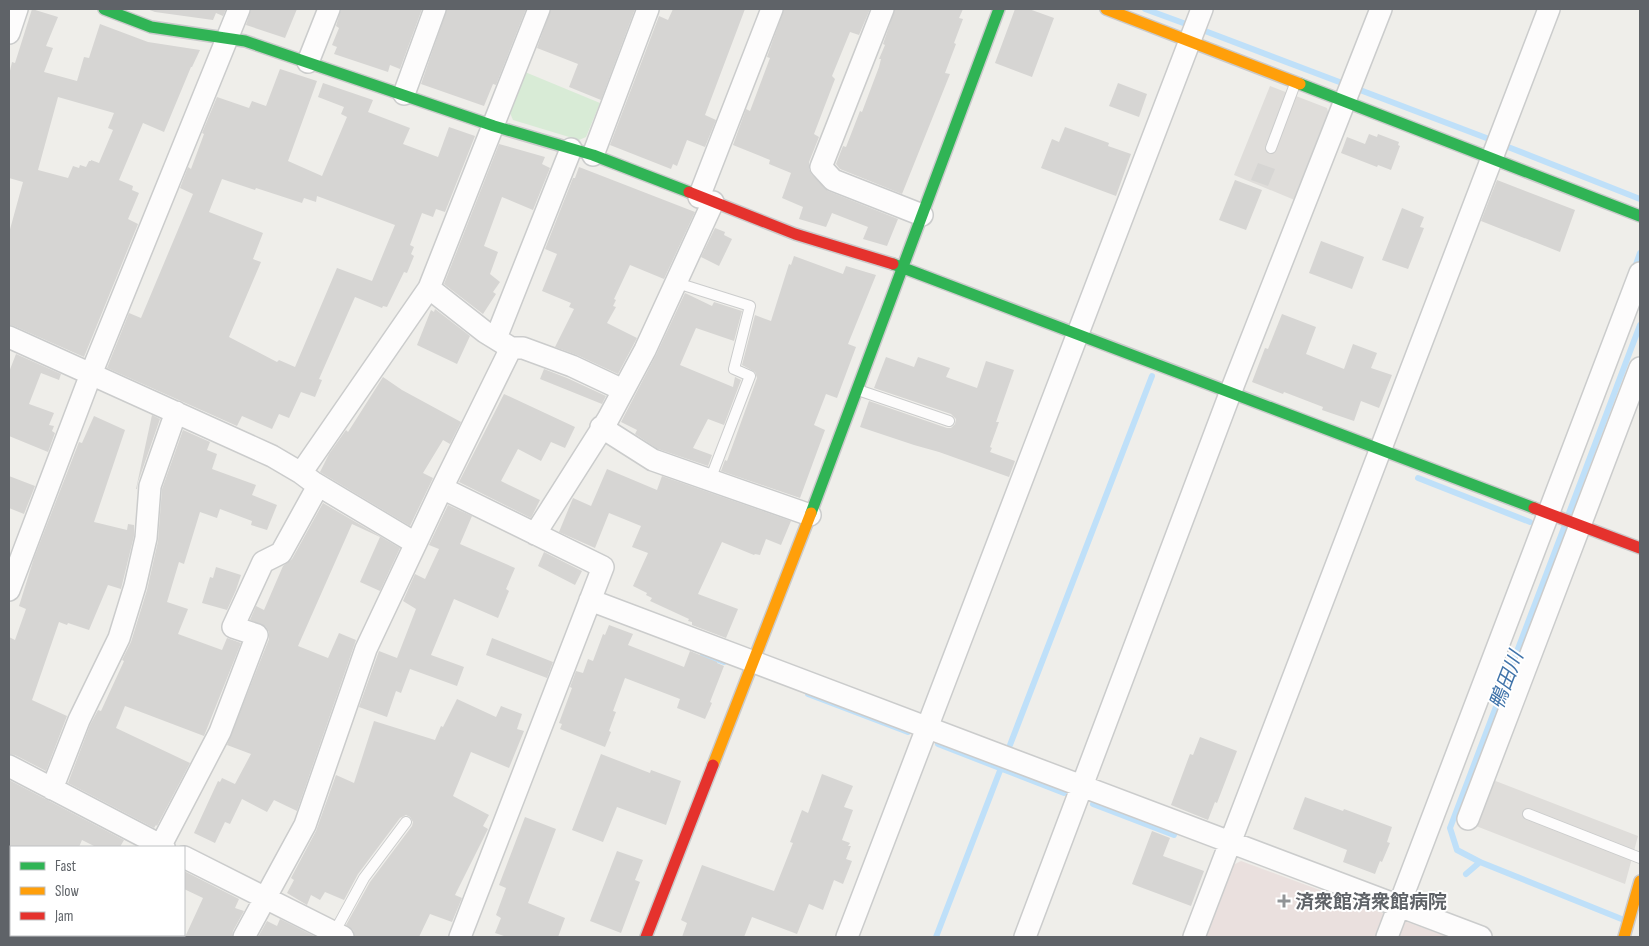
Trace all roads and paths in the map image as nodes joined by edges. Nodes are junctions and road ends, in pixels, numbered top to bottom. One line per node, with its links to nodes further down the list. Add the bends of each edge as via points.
1 (18, 9): 15 (street)
2 (104, 9): 16 (street, via 151,27)
3 (239, 9): 16 (street)
4 (329, 9): 18 (street)
5 (435, 9): 20 (street)
6 (539, 9): 22 (street)
7 (648, 9): 25 (street)
8 (772, 9): 27 (street)
9 (883, 9): 28 (street, via 821,167 833,180)
10 (999, 9): 28 (street)
11 (1106, 9): 17 (street)
12 (1202, 9): 17 (street)
13 (1381, 9): 21 (street)
14 (1549, 9): 26 (street)
15 (9, 33)
16 (227, 37): 18 (street); 38 (street)
17 (1190, 41): 19 (street); 34 (street)
18 (308, 62): 20 (street)
19 (1296, 82): 21 (street); 24 (lane)
20 (404, 94): 22 (street)
21 (1344, 101): 26 (street); 41 (street)
22 (494, 126): 23 (street); 33 (street)
23 (571, 148): 25 (street); 36 (street)
24 (1271, 148)
25 (593, 155): 27 (street)
26 (1492, 158): 29 (street); 45 (street)
27 (706, 200): 30 (street, via 794,234); 32 (street)
28 (922, 215): 30 (street)
29 (1640, 216)
30 (902, 267): 34 (street); 39 (street)
31 (1640, 273): 50 (street)
32 (676, 283): 40 (street); 47 (lane, via 750,306 734,369 750,376)
33 (429, 288): 36 (street); 46 (street)
34 (1078, 334): 41 (street); 59 (street)
35 (10, 342): 38 (street)
36 (504, 343): 40 (street, via 572,366); 49 (street)
37 (1640, 368): 52 (street)
38 (91, 374): 42 (street); 56 (street)
39 (857, 389): 43 (lane); 51 (street)
40 (623, 390): 44 (street)
41 (1231, 391): 45 (street); 61 (street)
42 (176, 412): 46 (street, via 272,456); 62 (street, via 150,486 146,538 119,638 79,720)
43 (949, 421)
44 (601, 427): 47 (street, via 654,460); 53 (street)
45 (1380, 449): 50 (street); 67 (street)
46 (301, 473): 48 (street)
47 (710, 480): 51 (street)
48 (318, 486): 54 (street); 68 (street, via 281,553 263,562 233,627 257,636 220,732)
49 (442, 488): 53 (street); 54 (street)
50 (1553, 514): 52 (street); 73 (street)
51 (810, 515): 58 (street)
52 (1578, 524): 55 (street); 64 (street)
53 (535, 534): 57 (street, via 603,567)
54 (415, 543): 72 (street, via 366,649 305,825)
55 (1640, 548)
56 (9, 590)
57 (590, 600): 58 (street); 76 (street)
58 (754, 662): 59 (street); 77 (street)
59 (928, 728): 61 (street); 78 (street)
60 (9, 766): 62 (street)
61 (1082, 786): 67 (street); 79 (street)
62 (52, 789): 66 (street)
63 (1528, 814): 70 (lane)
64 (1468, 819)
65 (406, 822): 74 (lane, via 364,878)
66 (134, 840): 68 (street)
67 (1231, 842): 73 (street); 80 (street)
68 (162, 846)
69 (185, 858): 72 (street)
70 (1640, 858)
71 (1640, 881): 83 (street)
72 (264, 899): 74 (street); 75 (street)
73 (1399, 906): 81 (street); 82 (street)
74 (339, 935)
75 (244, 937)
76 (460, 937)
77 (646, 937)
78 (847, 937)
79 (1024, 937)
80 (1194, 937)
81 (1387, 937)
82 (1482, 937)
83 (1624, 937)

